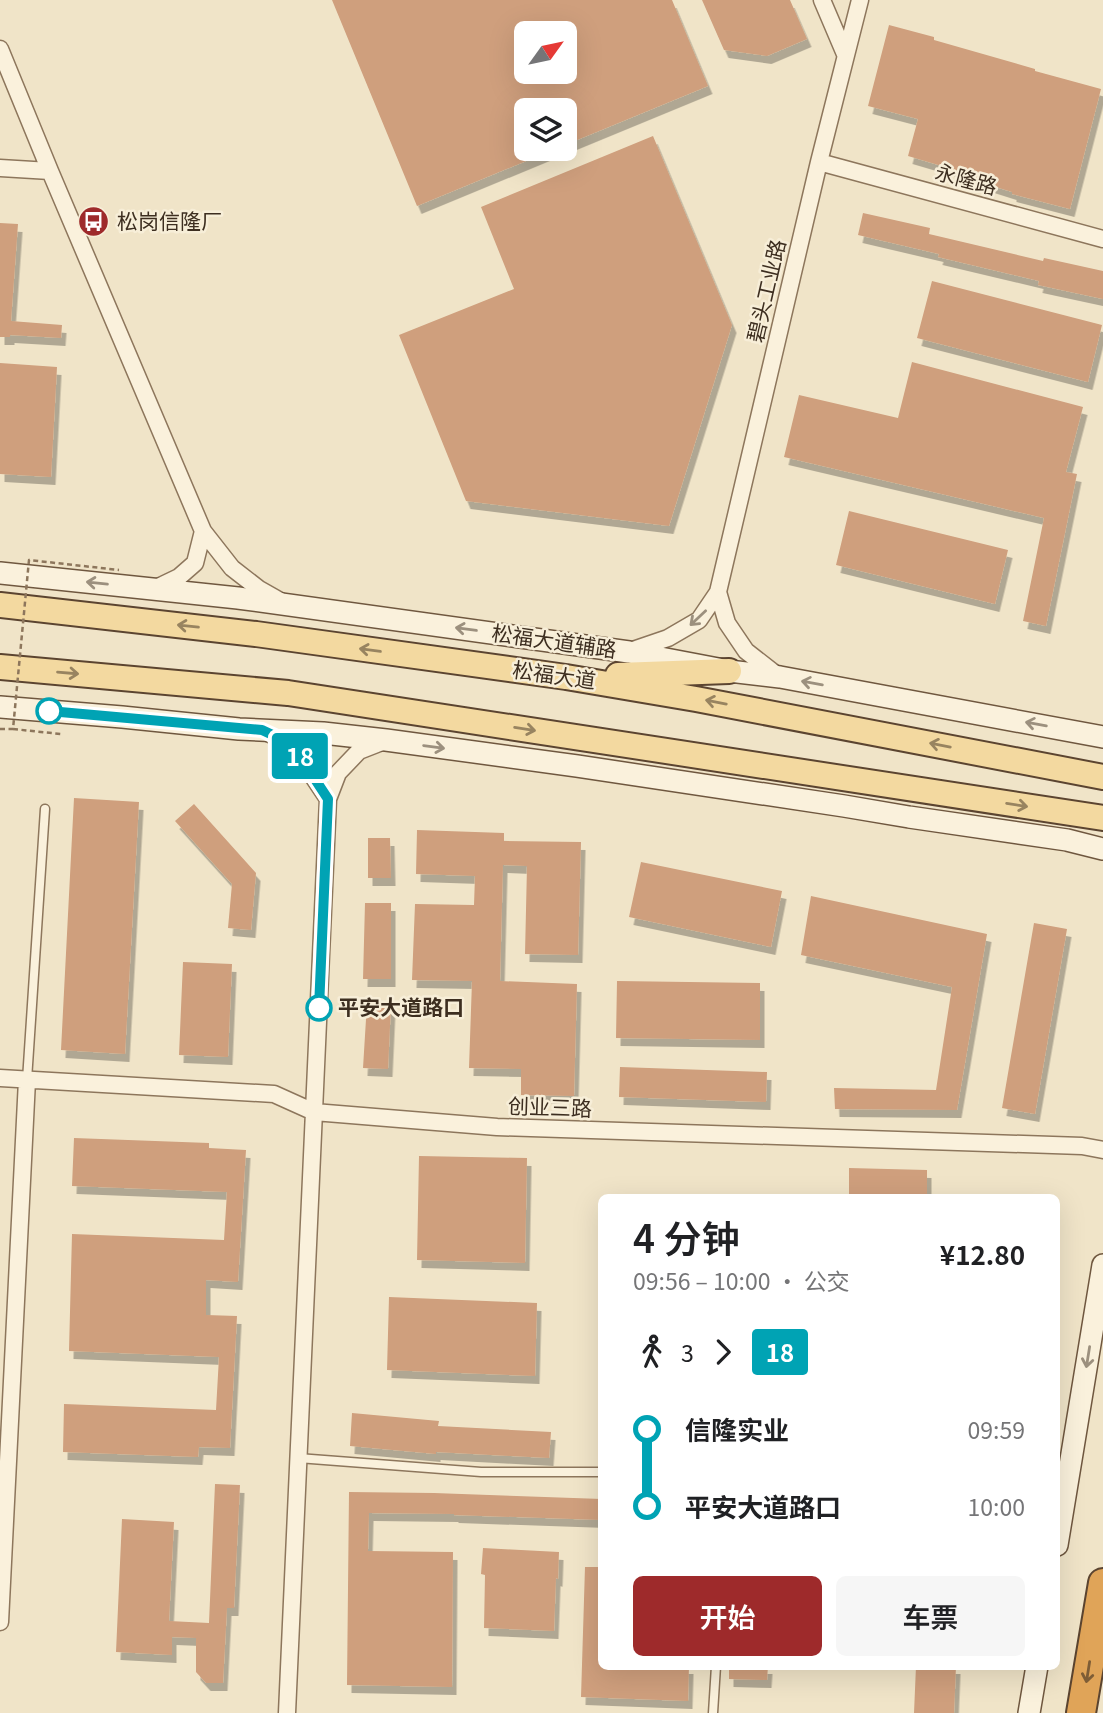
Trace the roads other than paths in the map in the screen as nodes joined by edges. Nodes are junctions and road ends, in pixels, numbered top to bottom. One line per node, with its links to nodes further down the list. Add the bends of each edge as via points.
1 (822, 0): 4 (street)
2 (860, 0): 4 (street, 碧头工业路)
3 (0, 49): 7 (street)
4 (845, 54): 5 (street, 碧头工业路)
5 (819, 162): 8 (street, 永隆路); 12 (street, 碧头工业路)
6 (0, 168): 7 (street)
7 (50, 171): 9 (street)
8 (1103, 239)
9 (203, 531): 11 (street, via 195,563); 14 (street, via 232,568)
10 (0, 573): 11 (main road, 松福大道辅路, one-way to 10)
11 (154, 589): 14 (main road, 松福大道辅路)
12 (718, 593): 15 (street, one-way to 15, via 699,620); 19 (street, via 727,622 746,651)
13 (0, 605): 18 (main road, 松福大道, one-way to 13, via 256,634)
14 (287, 605): 15 (main road, 松福大道辅路, one-way to 14)
15 (629, 652): 17 (main road, 松福大道辅路)
16 (0, 667): 24 (main road, one-way to 24, via 288,693)
17 (729, 671): 18 (main road); 19 (main road, 松福大道辅路)
18 (566, 677): 27 (main road, 松福大道, one-way to 18)
19 (780, 677): 22 (main road, 松福大道辅路, one-way to 19)
20 (0, 706): 21 (main road)
21 (262, 730): 23 (main road); 29 (street, via 292,744)
22 (1103, 737)
23 (386, 740): 25 (main road, one-way to 25); 29 (street, via 359,751 338,774)
24 (658, 749): 26 (main road); 28 (main road)
25 (577, 766): 26 (main road); 31 (main road)
26 (759, 777): 28 (main road); 31 (main road)
27 (1103, 777)
28 (882, 784): 32 (main road, one-way to 32)
29 (328, 799): 38 (street)
30 (45, 809): 37 (lane)
31 (909, 817): 33 (main road)
32 (1103, 818)
33 (1067, 840): 34 (main road); 35 (main road)
34 (1103, 849)
35 (1103, 859)
36 (0, 1079): 37 (street, 创业三路)
37 (27, 1080): 38 (street, 创业三路, via 274,1094); 46 (street)
38 (314, 1112): 39 (street, 创业三路, via 496,1127); 41 (street)
39 (1103, 1150)
40 (1103, 1265): 43 (main road, one-way to 43)
41 (298, 1458): 42 (lane, via 481,1472); 49 (street)
42 (598, 1472)
43 (1062, 1488): 44 (main road)
44 (1060, 1511)
45 (1103, 1583): 52 (highway, one-way to 52)
46 (0, 1622)
47 (716, 1670): 50 (lane)
48 (1036, 1670): 51 (main road)
49 (287, 1713)
50 (713, 1713)
51 (1029, 1713)
52 (1081, 1713)

